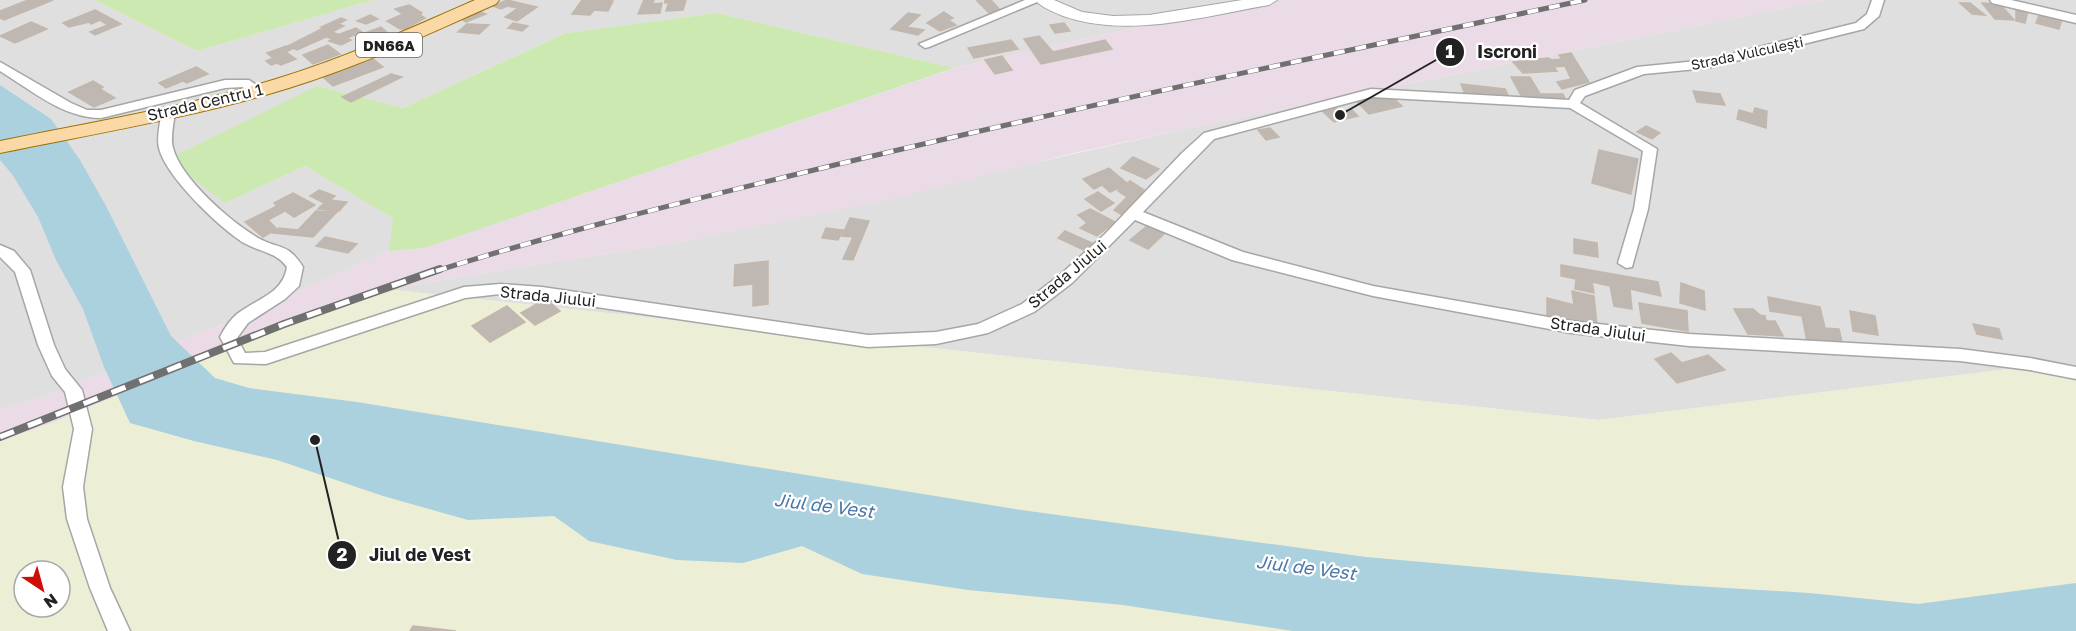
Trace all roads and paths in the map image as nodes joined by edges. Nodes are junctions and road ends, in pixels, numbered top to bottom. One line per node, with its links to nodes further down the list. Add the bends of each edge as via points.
1 (490, 0): 10 (main road, Strada Centru 1 / DN66A, via 394,43)
2 (1036, 0): 8 (street)
3 (1043, 0): 4 (street, via 1082,18 1126,23)
4 (1269, 0)
5 (1878, 0): 11 (street, Strada Vulculești, via 1873,16 1860,26 1707,64 1642,70 1580,93)
6 (1996, 0): 7 (street)
7 (2076, 19)
8 (925, 44)
9 (0, 66): 10 (street, via 85,114 101,114 225,84 244,83)
10 (258, 91): 12 (main road, Strada Centru 1 / DN66A)
11 (1573, 104): 14 (street, Strada Jiului, via 1371,93 1209,136); 16 (street, via 1650,149 1641,209)
12 (168, 111): 13 (main road, Strada Centru 1 / DN66A); 14 (street, Strada Jiului, via 166,147 177,171 233,227 258,244 285,252 295,267 293,282 242,318 228,337 240,359 266,358 454,296 500,289 868,341 936,338 982,329 1028,308 1074,271)
13 (0, 147)
14 (1133, 214): 17 (street, Strada Jiului, via 1238,256 1362,288 1571,327 1689,340 1960,355)
15 (0, 250): 18 (street, via 22,270 46,345 58,372 73,390 83,429 73,487 77,519)
16 (1626, 263)
17 (2076, 373)
18 (119, 631)

